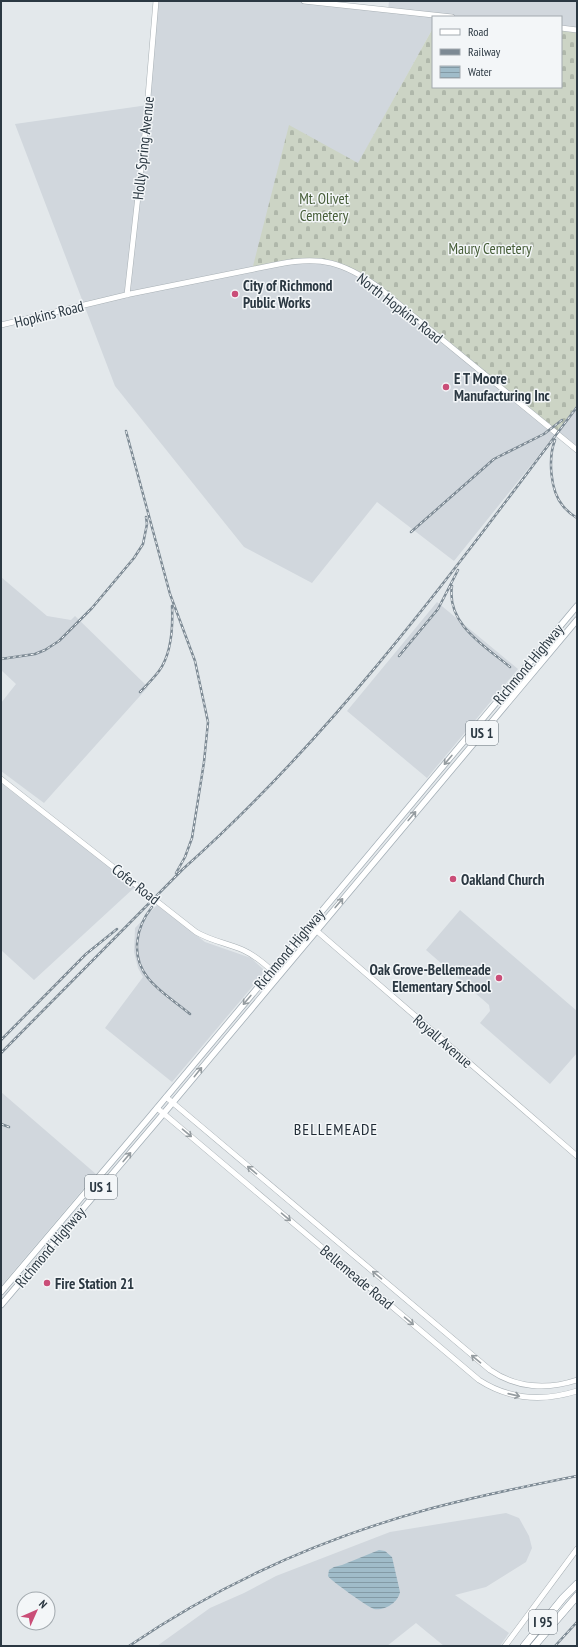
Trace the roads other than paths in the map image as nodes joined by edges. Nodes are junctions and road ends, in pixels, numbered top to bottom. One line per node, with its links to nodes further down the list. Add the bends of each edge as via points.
1 (156, 1): 6 (main road, Holly Spring Avenue)
2 (304, 1): 3 (main road)
3 (443, 16)
4 (562, 28): 5 (main road)
5 (577, 30)
6 (127, 295): 7 (main road, North Hopkins Road); 9 (main road, North Hopkins Road, via 300,260 319,260 342,266 378,287)
7 (96, 302): 8 (main road, Hopkins Road)
8 (1, 325)
9 (577, 450)
10 (577, 606): 13 (main road, Richmond Highway / US 1, one-way to 13)
11 (577, 620): 14 (main road, Richmond Highway / US 1, one-way to 11)
12 (1, 778): 15 (main road, Cofer Road, via 196,932 210,940 247,952)
13 (310, 925): 14 (main road, Royall Avenue); 15 (main road, Richmond Highway / US 1)
14 (316, 931): 16 (main road, Richmond Highway / US 1); 21 (main road, Royall Avenue)
15 (272, 970): 16 (main road, Cofer Road); 17 (main road, Richmond Highway / US 1, one-way to 17)
16 (278, 976): 18 (main road, Richmond Highway / US 1, one-way to 16)
17 (166, 1097): 18 (main road, Bellemeade Road); 19 (main road, Richmond Highway / US 1)
18 (173, 1102): 20 (main road, Richmond Highway / US 1); 24 (main road, Bellemeade Road, one-way to 18, via 553,1386 533,1386 513,1382 490,1370)
19 (157, 1108): 20 (main road, Bellemeade Road); 22 (main road, Richmond Highway / US 1)
20 (164, 1113): 23 (main road, Richmond Highway / US 1, one-way to 20); 25 (main road, Bellemeade Road, one-way to 25, via 485,1383 506,1393 530,1398 550,1398)
21 (577, 1156)
22 (1, 1292)
23 (1, 1305)
24 (577, 1380)
25 (577, 1392)
26 (577, 1549): 28 (main road)
27 (576, 1584): 32 (highway, I 95)
28 (547, 1590): 30 (main road, via 538,1598); 31 (main road)
29 (577, 1596): 33 (highway, I 95)
30 (502, 1646)
31 (505, 1646)
32 (524, 1646)
33 (534, 1646)

